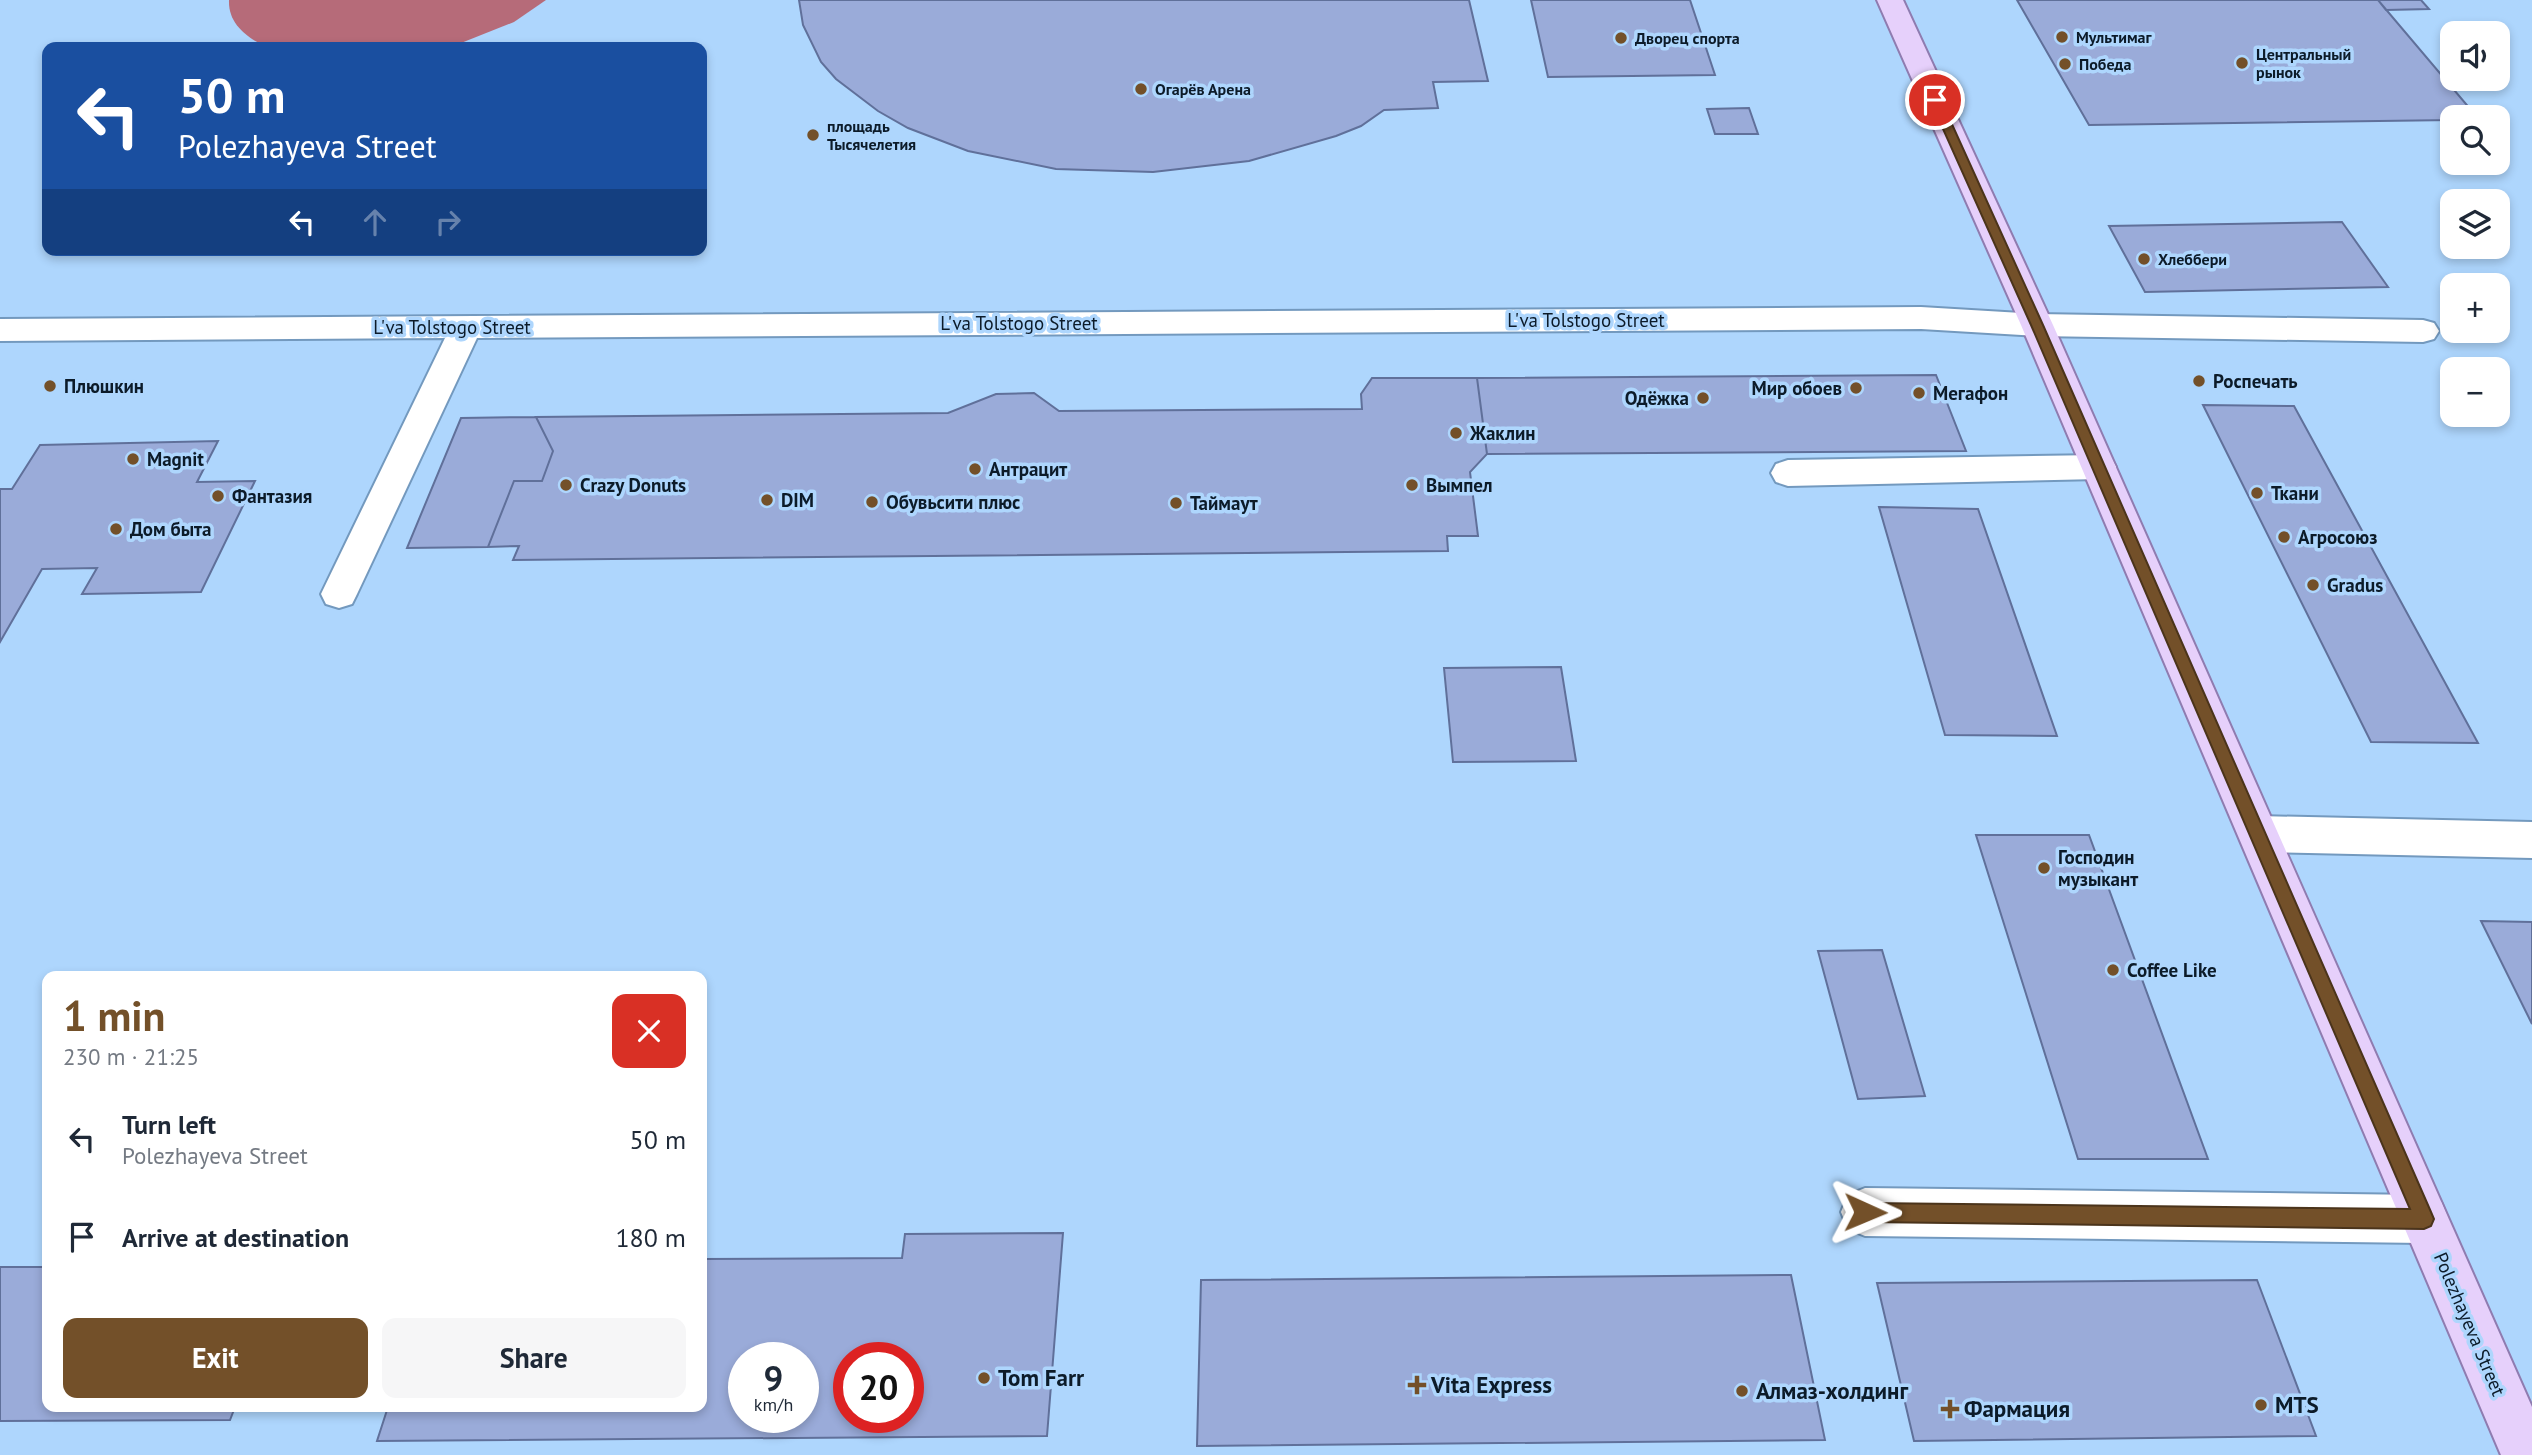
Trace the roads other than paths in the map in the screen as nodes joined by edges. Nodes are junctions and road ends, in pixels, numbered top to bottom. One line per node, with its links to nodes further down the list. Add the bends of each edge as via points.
1 (1890, 0): 2 (main road, Polezhayeva Street)
2 (2037, 325): 3 (street, L'va Tolstogo Street, via 1921,318); 5 (street, L'va Tolstogo Street); 6 (main road, Polezhayeva Street)
3 (467, 327): 4 (street, L'va Tolstogo Street); 8 (street)
4 (0, 330)
5 (2423, 331)
6 (2099, 467): 7 (street); 9 (main road, Polezhayeva Street)
7 (1788, 472)
8 (339, 594)
9 (2258, 834): 10 (street); 12 (main road, Polezhayeva Street)
10 (2532, 841)
11 (1865, 1212): 12 (street)
12 (2424, 1219): 13 (main road, Polezhayeva Street)
13 (2527, 1455)

